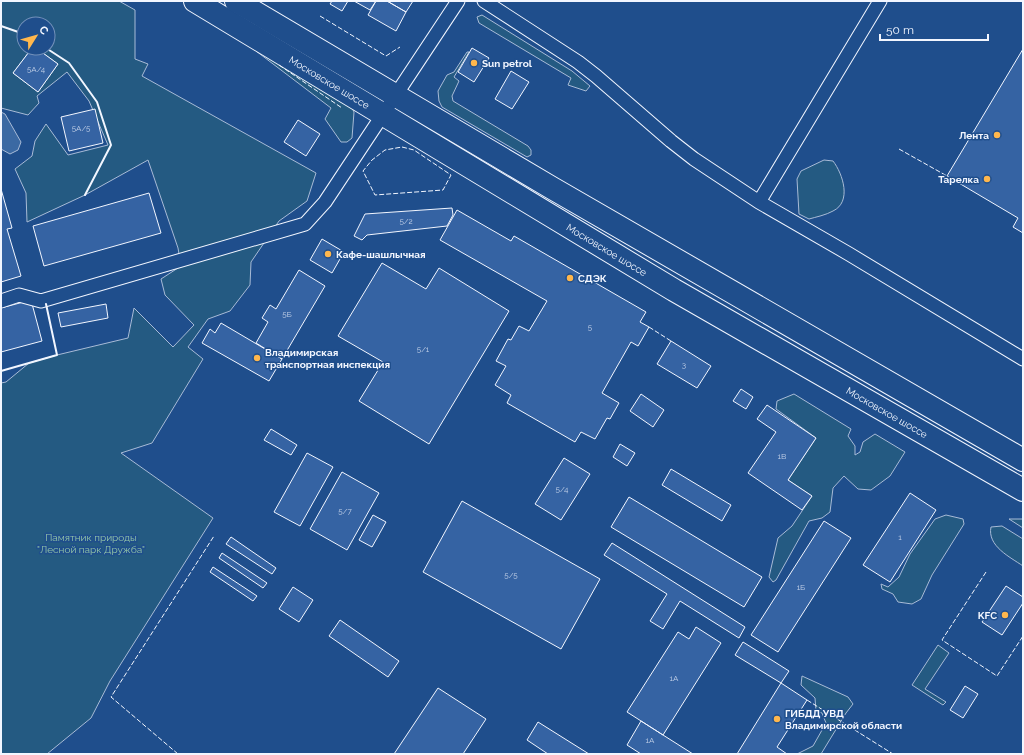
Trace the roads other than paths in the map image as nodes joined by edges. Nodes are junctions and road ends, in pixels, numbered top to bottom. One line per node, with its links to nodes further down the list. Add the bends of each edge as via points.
1 (195, 1): 7 (highway, Московское шоссе)
2 (236, 1): 6 (highway)
3 (458, 1): 6 (street)
4 (484, 1): 8 (street, via 578,62 676,146)
5 (880, 1): 8 (street)
6 (396, 94): 7 (street); 11 (highway, via 559,192)
7 (383, 113): 9 (street, via 325,202 305,224 41,302 19,295); 12 (highway, Московское шоссе, via 674,290)
8 (759, 202): 10 (street)
9 (1, 300)
10 (1023, 359)
11 (1023, 460)
12 (1023, 490)

